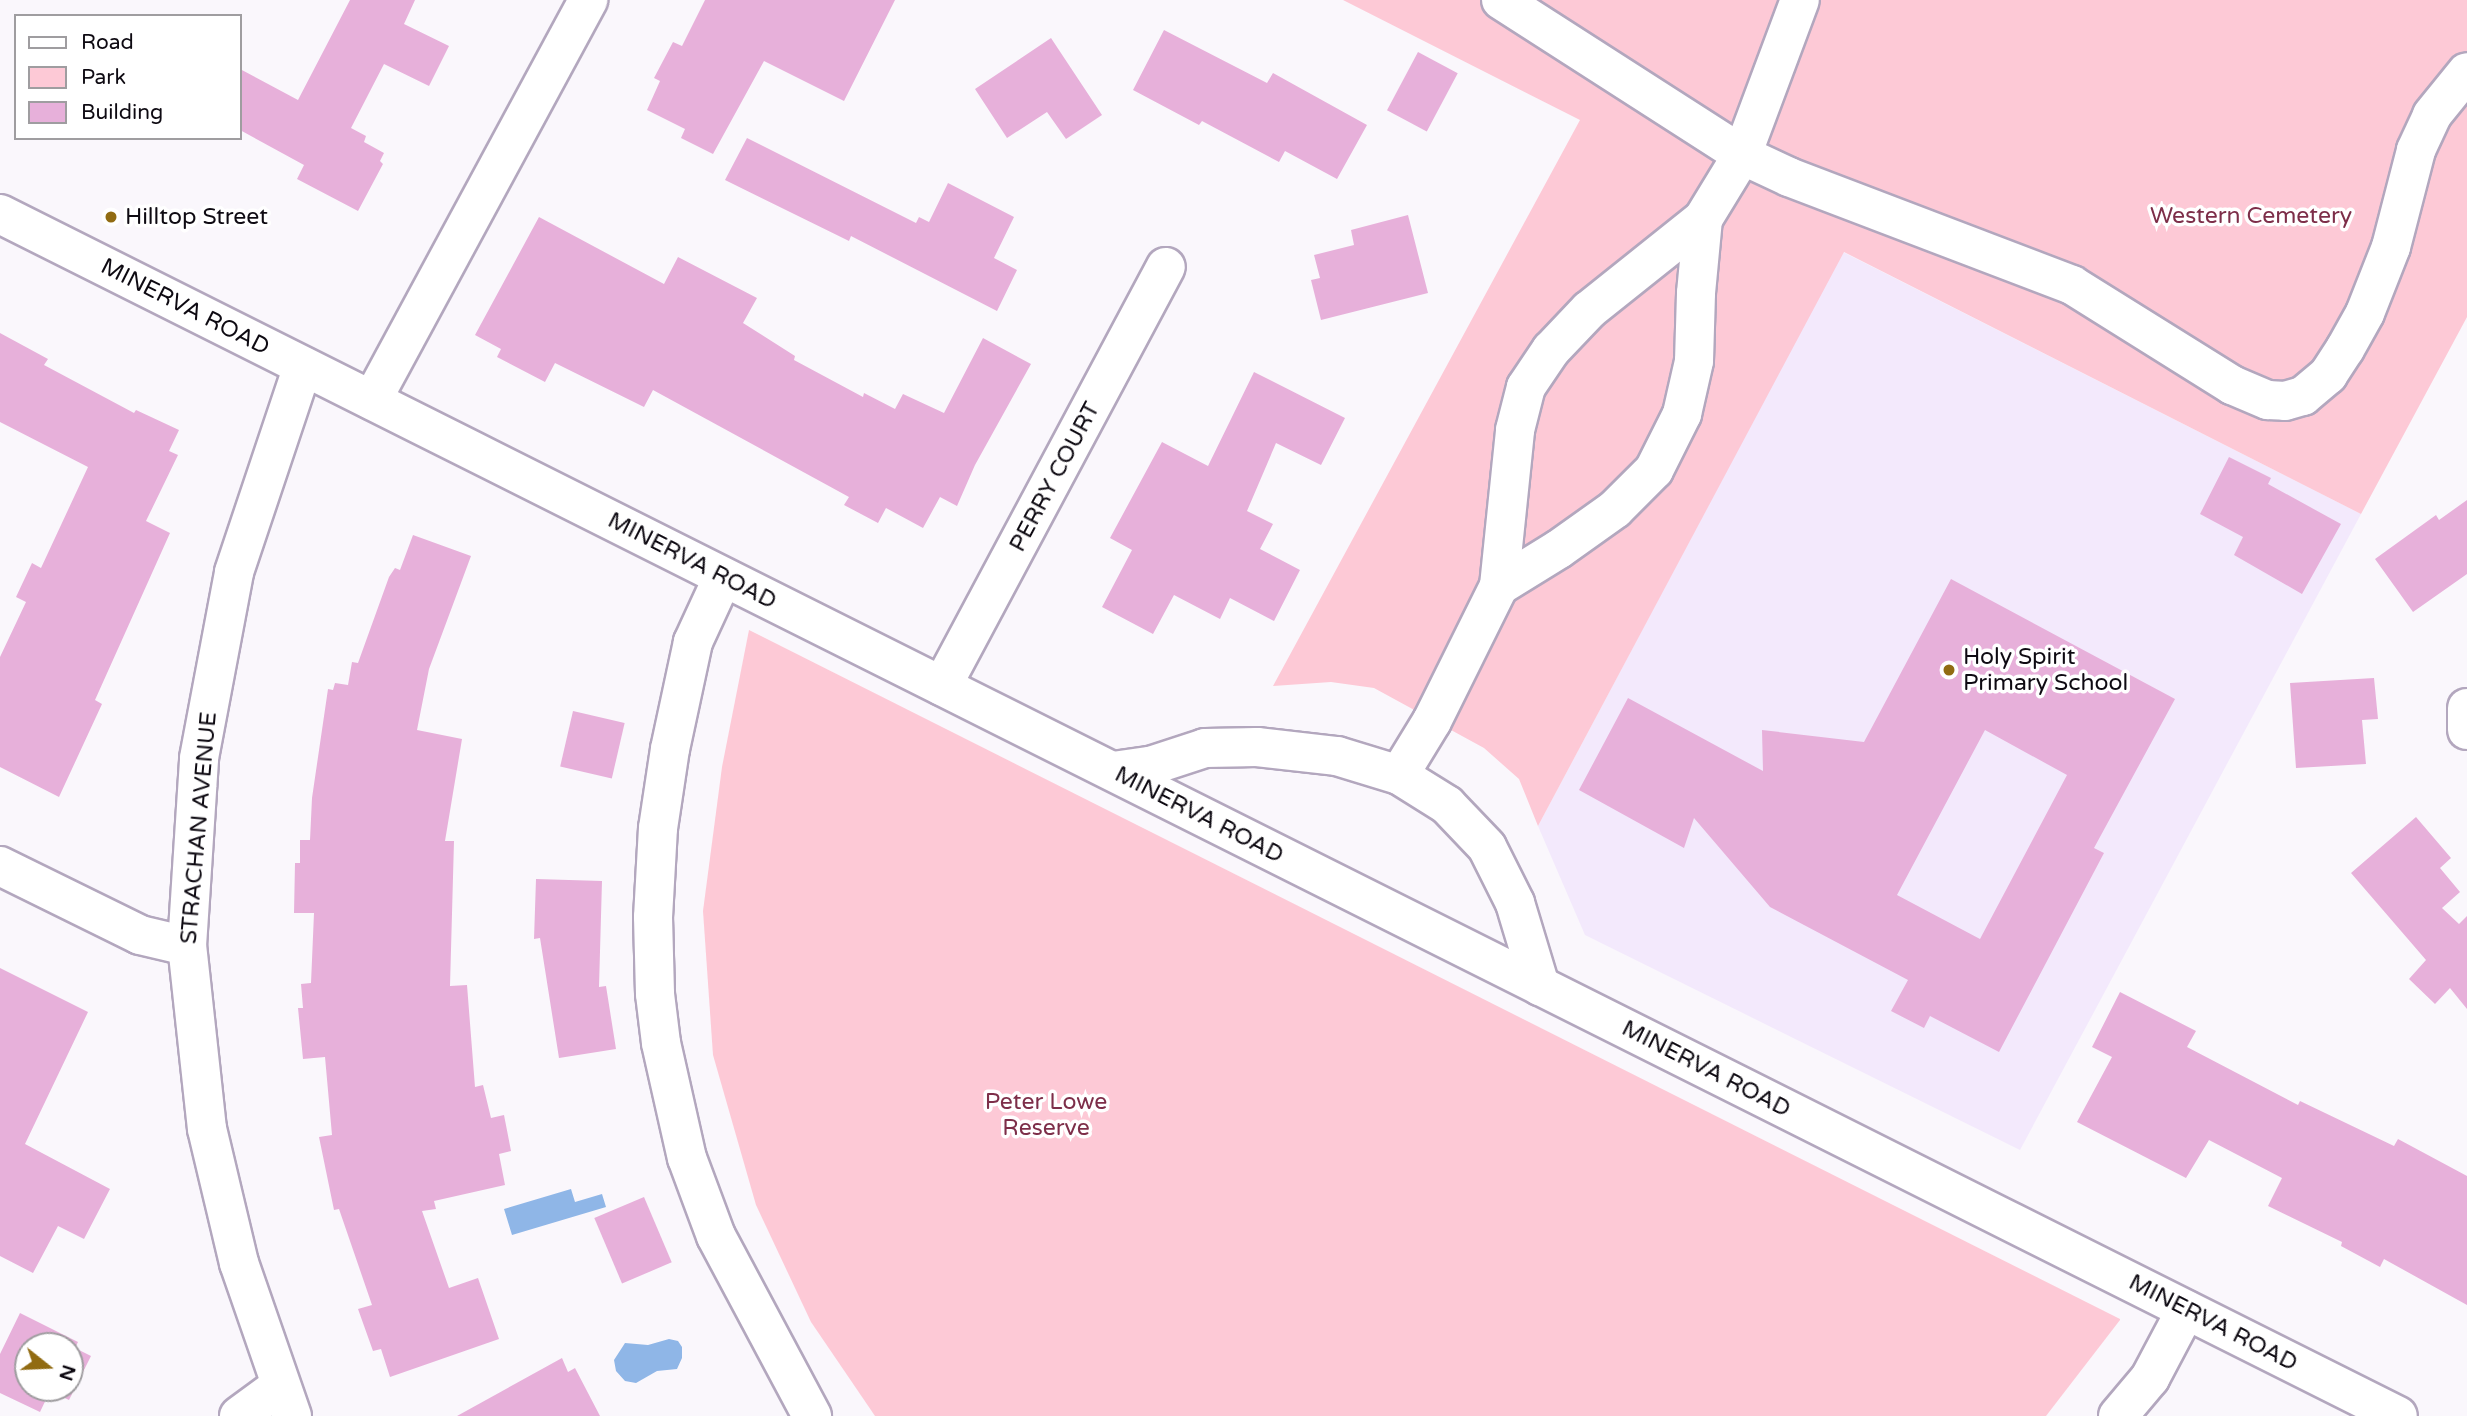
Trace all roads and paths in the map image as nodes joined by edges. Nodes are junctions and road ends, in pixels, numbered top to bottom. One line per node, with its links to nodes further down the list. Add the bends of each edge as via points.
1 (588, 0): 10 (street)
2 (1501, 0): 5 (street)
3 (1800, 0): 5 (street)
4 (2467, 72): 5 (street, via 2432,115 2416,150 2391,247 2365,313 2328,375 2303,396 2285,401 2268,400 2232,385 2072,285)
5 (1742, 155): 7 (street)
6 (0, 214): 9 (street, MINERVA ROAD)
7 (1703, 219): 12 (street, via 1589,310 1551,349 1526,387 1515,430); 12 (street, via 1694,361 1682,414 1654,471 1615,509)
8 (1166, 267): 13 (street, PERRY COURT)
9 (303, 366): 10 (street, MINERVA ROAD); 19 (street, STRACHAN AVENUE, via 231,585 200,758)
10 (372, 400): 11 (street, MINERVA ROAD)
11 (723, 577): 13 (street, MINERVA ROAD); 24 (street, via 692,642 670,749 658,828 655,995 687,1158 716,1236)
12 (1499, 586): 17 (street, via 1432,722)
13 (942, 686): 16 (street, MINERVA ROAD)
14 (2467, 708): 15 (street)
15 (2467, 730)
16 (1113, 771): 17 (street, via 1150,766 1205,748 1256,747 1336,756); 20 (street, MINERVA ROAD)
17 (1399, 775): 20 (street, via 1447,805 1487,847 1515,903)
18 (0, 866): 19 (street, via 140,935)
19 (187, 946): 22 (street, STRACHAN AVENUE, via 207,1129 239,1263)
20 (1539, 986): 21 (street, MINERVA ROAD)
21 (2186, 1310): 25 (street, via 2150,1378); 26 (street, MINERVA ROAD)
22 (286, 1401): 23 (street)
23 (239, 1416)
24 (813, 1416)
25 (2119, 1416)
26 (2398, 1416)

